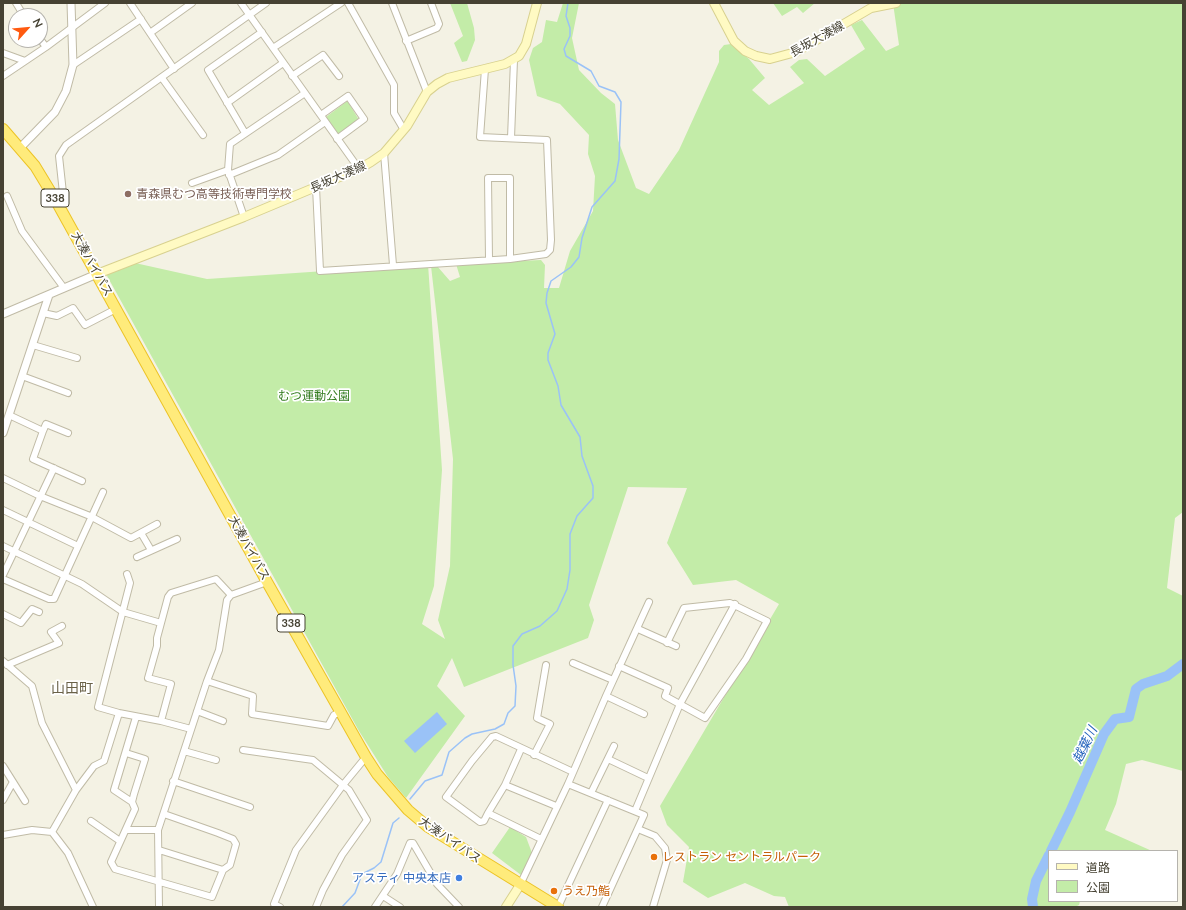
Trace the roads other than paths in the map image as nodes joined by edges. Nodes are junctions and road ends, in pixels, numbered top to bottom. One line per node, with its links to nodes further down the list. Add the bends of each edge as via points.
1 (71, 3): 16 (street)
2 (105, 3): 16 (street)
3 (130, 3): 15 (street)
4 (192, 3): 18 (street)
5 (241, 3): 14 (street)
6 (266, 3): 14 (street)
7 (340, 3): 22 (street)
8 (348, 3): 40 (street, via 394,85 394,113)
9 (392, 3): 19 (street)
10 (431, 3): 19 (street, via 439,24 437,28)
11 (537, 3): 24 (main road, via 526,44)
12 (714, 3): 13 (main road, 長坂大湊線, via 734,41 745,51 770,59 796,52 871,8)
13 (896, 3)
14 (249, 15): 17 (street); 28 (street)
15 (141, 19): 18 (street); 27 (street)
16 (73, 27): 20 (street); 27 (street)
17 (262, 32): 22 (street); 36 (street, via 208,70)
18 (150, 33): 28 (street)
19 (406, 40): 34 (street)
20 (48, 46)
21 (44, 48): 25 (street)
22 (273, 48): 26 (street)
23 (3, 54): 25 (street)
24 (514, 60): 29 (main road, 長坂大湊線); 43 (street)
25 (25, 61): 30 (street)
26 (284, 63): 31 (street); 36 (street)
27 (73, 65): 45 (street, via 66,91 55,112)
28 (174, 69): 33 (street)
29 (485, 69): 34 (main road, 長坂大湊線, via 448,78); 43 (street, via 480,137)
30 (3, 76)
31 (292, 76): 32 (street, via 323,55); 35 (street)
32 (339, 76)
33 (162, 78): 42 (street); 52 (street, via 62,149 59,156 64,193)
34 (427, 92): 40 (main road, 長坂大湊線)
35 (305, 93): 37 (street); 41 (street)
36 (227, 103): 41 (street)
37 (321, 115): 38 (street); 44 (street, via 348,96 364,119)
38 (325, 122): 44 (street); 48 (street, via 278,155)
39 (3, 129): 45 (highway, 大湊バイパス / 338)
40 (404, 130): 46 (main road, 長坂大湊線)
41 (245, 133): 48 (street, via 230,144)
42 (204, 135)
43 (511, 138): 55 (street, via 547,140 551,240 550,250 546,254)
44 (337, 139): 47 (street)
45 (20, 148): 52 (highway, 大湊バイパス / 338, via 35,166)
46 (384, 153): 47 (main road, 長坂大湊線); 56 (street)
47 (359, 169): 50 (main road, 長坂大湊線)
48 (229, 172): 49 (street); 53 (street)
49 (192, 183)
50 (316, 187): 53 (main road, 長坂大湊線); 56 (street, via 320,271)
51 (7, 196): 58 (street, via 22,231)
52 (55, 199): 57 (highway, 大湊バイパス / 338)
53 (244, 217): 57 (main road, 長坂大湊線)
54 (488, 259): 55 (street); 55 (street, via 488,178 510,178); 56 (street)
55 (510, 259)
56 (393, 265)
57 (97, 274): 58 (street); 60 (highway, 大湊バイパス / 338)
58 (64, 288): 59 (street)
59 (49, 295): 61 (street); 62 (street)
60 (116, 309): 61 (street, via 85,325 73,308 57,316); 91 (highway, 大湊バイパス / 338)
61 (43, 313): 63 (street)
62 (3, 314)
63 (33, 345): 64 (street); 65 (street)
64 (78, 358)
65 (22, 376): 66 (street); 67 (street)
66 (68, 394)
67 (9, 415): 68 (street); 69 (street)
68 (43, 431): 70 (street, via 46,424); 71 (street, via 33,459)
69 (3, 433)
70 (68, 433)
71 (54, 468): 73 (street); 75 (street)
72 (3, 478): 75 (street)
73 (82, 482)
74 (103, 492): 77 (street)
75 (40, 496): 77 (street); 78 (street)
76 (3, 510): 78 (street)
77 (90, 516): 80 (street, via 131,538); 83 (street)
78 (28, 521): 83 (street); 85 (street)
79 (156, 524): 80 (street)
80 (141, 533): 84 (street)
81 (177, 539): 84 (street)
82 (3, 546): 85 (street)
83 (78, 546): 89 (street)
84 (151, 550): 86 (street)
85 (14, 551): 88 (street); 89 (street)
86 (137, 557)
87 (127, 574): 96 (street, via 130,583)
88 (3, 575)
89 (66, 575): 90 (street, via 54,599); 96 (street)
90 (3, 579)
91 (267, 582): 92 (street); 112 (highway, 大湊バイパス / 338)
92 (231, 595): 98 (street, via 216,579 171,593); 108 (street, via 227,600 219,650)
93 (649, 602): 100 (street)
94 (735, 604): 101 (street, via 684,608); 110 (street); 110 (street, via 766,621 753,646 706,718)
95 (39, 612): 97 (street, via 32,608 21,623)
96 (123, 612): 98 (street); 113 (street, via 98,707)
97 (3, 614)
98 (161, 623): 116 (street, via 148,678 171,684)
99 (62, 626): 103 (street, via 51,632 59,644)
100 (638, 629): 101 (street); 106 (street)
101 (667, 642): 102 (street)
102 (676, 646)
103 (5, 663): 136 (street, via 32,686 42,723)
104 (573, 663): 107 (street)
105 (546, 665): 124 (street, via 537,718 550,724)
106 (619, 666): 107 (street); 110 (street, via 668,688 665,696)
107 (613, 680): 109 (street)
108 (207, 681): 111 (street); 112 (street, via 254,696 252,714 328,726 334,715)
109 (606, 696): 114 (street); 129 (street)
110 (680, 704): 130 (street)
111 (197, 711): 117 (street); 118 (street)
112 (340, 712): 125 (highway, 大湊バイパス / 338)
113 (119, 713): 115 (street); 136 (street, via 104,761 94,766)
114 (644, 714)
115 (136, 717): 116 (street); 123 (street)
116 (161, 720): 118 (street)
117 (223, 721)
118 (191, 729): 122 (street)
119 (614, 746): 126 (street)
120 (521, 749): 124 (street); 135 (street); 145 (street, via 496,736 492,737 446,797 480,822)
121 (243, 750): 134 (street, via 313,760)
122 (184, 751): 127 (street); 131 (street)
123 (126, 753): 141 (street, via 114,790); 141 (street, via 145,759)
124 (534, 754): 129 (street)
125 (366, 757): 134 (street); 158 (highway, 大湊バイパス / 338, via 392,793 428,827)
126 (608, 759): 130 (street); 137 (street)
127 (216, 760)
128 (3, 766): 132 (street)
129 (573, 772): 133 (street)
130 (648, 778): 144 (street)
131 (173, 781): 143 (street); 146 (street)
132 (13, 782): 138 (street); 140 (street)
133 (568, 784): 137 (street); 142 (street)
134 (343, 785): 160 (street, via 296,850); 164 (street, via 349,790 367,820 342,855)
135 (505, 785): 142 (street); 145 (street)
136 (76, 790): 151 (street)
137 (591, 793): 139 (street)
138 (3, 800)
139 (608, 800): 144 (street); 169 (street)
140 (25, 801)
141 (132, 802): 149 (street, via 135,809)
142 (556, 806): 153 (street)
143 (250, 807)
144 (635, 811): 148 (street, via 644,815)
145 (488, 813): 153 (street)
146 (164, 814): 150 (street); 156 (street, via 233,839 236,844 230,865)
147 (91, 821): 154 (street)
148 (638, 829): 170 (street); 171 (street, via 655,836 665,848 666,860)
149 (126, 830): 150 (street); 154 (street)
150 (158, 830): 155 (street)
151 (52, 832): 152 (street, via 32,830); 161 (street, via 68,853)
152 (3, 835)
153 (540, 839): 158 (street)
154 (120, 841): 157 (street, via 111,862 115,869)
155 (159, 850): 156 (street); 157 (street)
156 (223, 870): 157 (street, via 212,897)
157 (158, 883): 162 (street)
158 (520, 885): 168 (main road); 169 (highway, 大湊バイパス / 338)
159 (383, 896): 165 (street); 166 (street); 167 (street, via 397,874 410,843 413,843 438,884)
160 (273, 906): 163 (street)
161 (93, 907)
162 (159, 907)
163 (280, 907)
164 (316, 907)
165 (376, 907)
166 (400, 907)
167 (459, 907)
168 (506, 907)
169 (558, 907)
170 (602, 907)
171 (653, 907)

